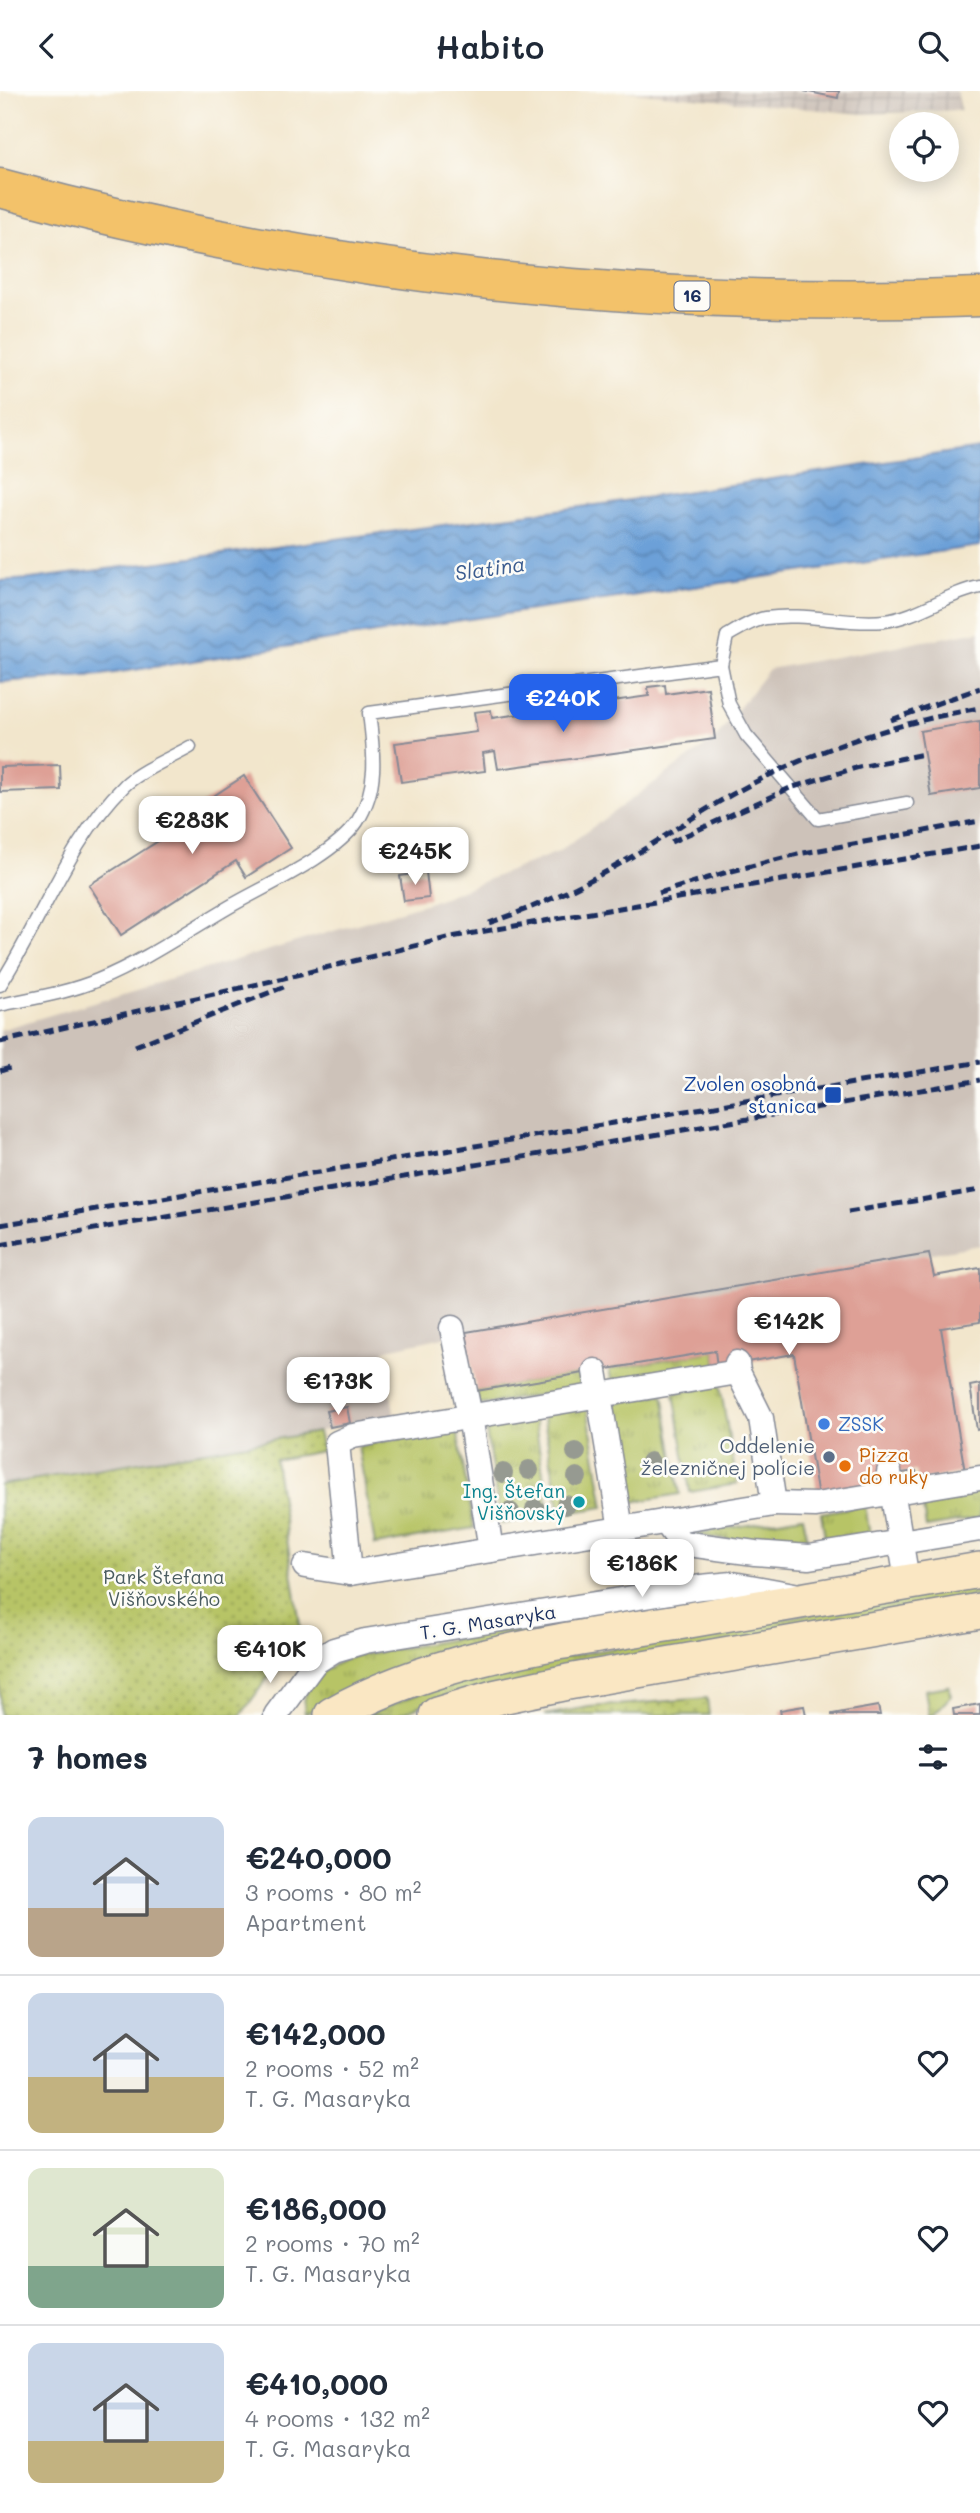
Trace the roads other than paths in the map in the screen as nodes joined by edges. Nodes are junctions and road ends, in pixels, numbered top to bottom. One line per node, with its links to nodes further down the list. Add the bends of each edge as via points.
1 (0, 188): 2 (main road, 16, via 282,250 499,281 722,297)
2 (980, 297)
3 (980, 587): 4 (lane, via 886,621 764,618 727,636)
4 (721, 665): 6 (lane, via 729,704 746,736 818,819); 8 (lane, via 369,713 374,779 356,824 338,842 124,969 69,990)
5 (190, 747): 7 (lane, via 127,783 102,812)
6 (907, 803)
7 (0, 985)
8 (0, 1005)
9 (452, 1328): 11 (street)
10 (597, 1383): 11 (street); 14 (street, via 738,1368 761,1418); 16 (street)
11 (470, 1416): 19 (street); 23 (street, via 353,1436 337,1443)
12 (980, 1478): 13 (street)
13 (891, 1483): 14 (street, via 816,1505); 18 (street)
14 (774, 1504): 15 (street)
15 (666, 1521): 16 (street); 18 (street, via 681,1543 755,1553 809,1557)
16 (621, 1529): 19 (street)
17 (980, 1529): 18 (street)
18 (901, 1542): 21 (street)
19 (491, 1550): 23 (street)
20 (305, 1566): 23 (street)
21 (905, 1569)
22 (980, 1570): 24 (street, T. G. Masaryka)
23 (350, 1573)
24 (811, 1599): 26 (street, T. G. Masaryka, via 733,1584 365,1641 334,1650 315,1662); 27 (street, T. G. Masaryka, via 540,1645 415,1678)
25 (980, 1611): 28 (street, via 568,1682)
26 (276, 1715)
27 (332, 1715)
28 (437, 1715)

